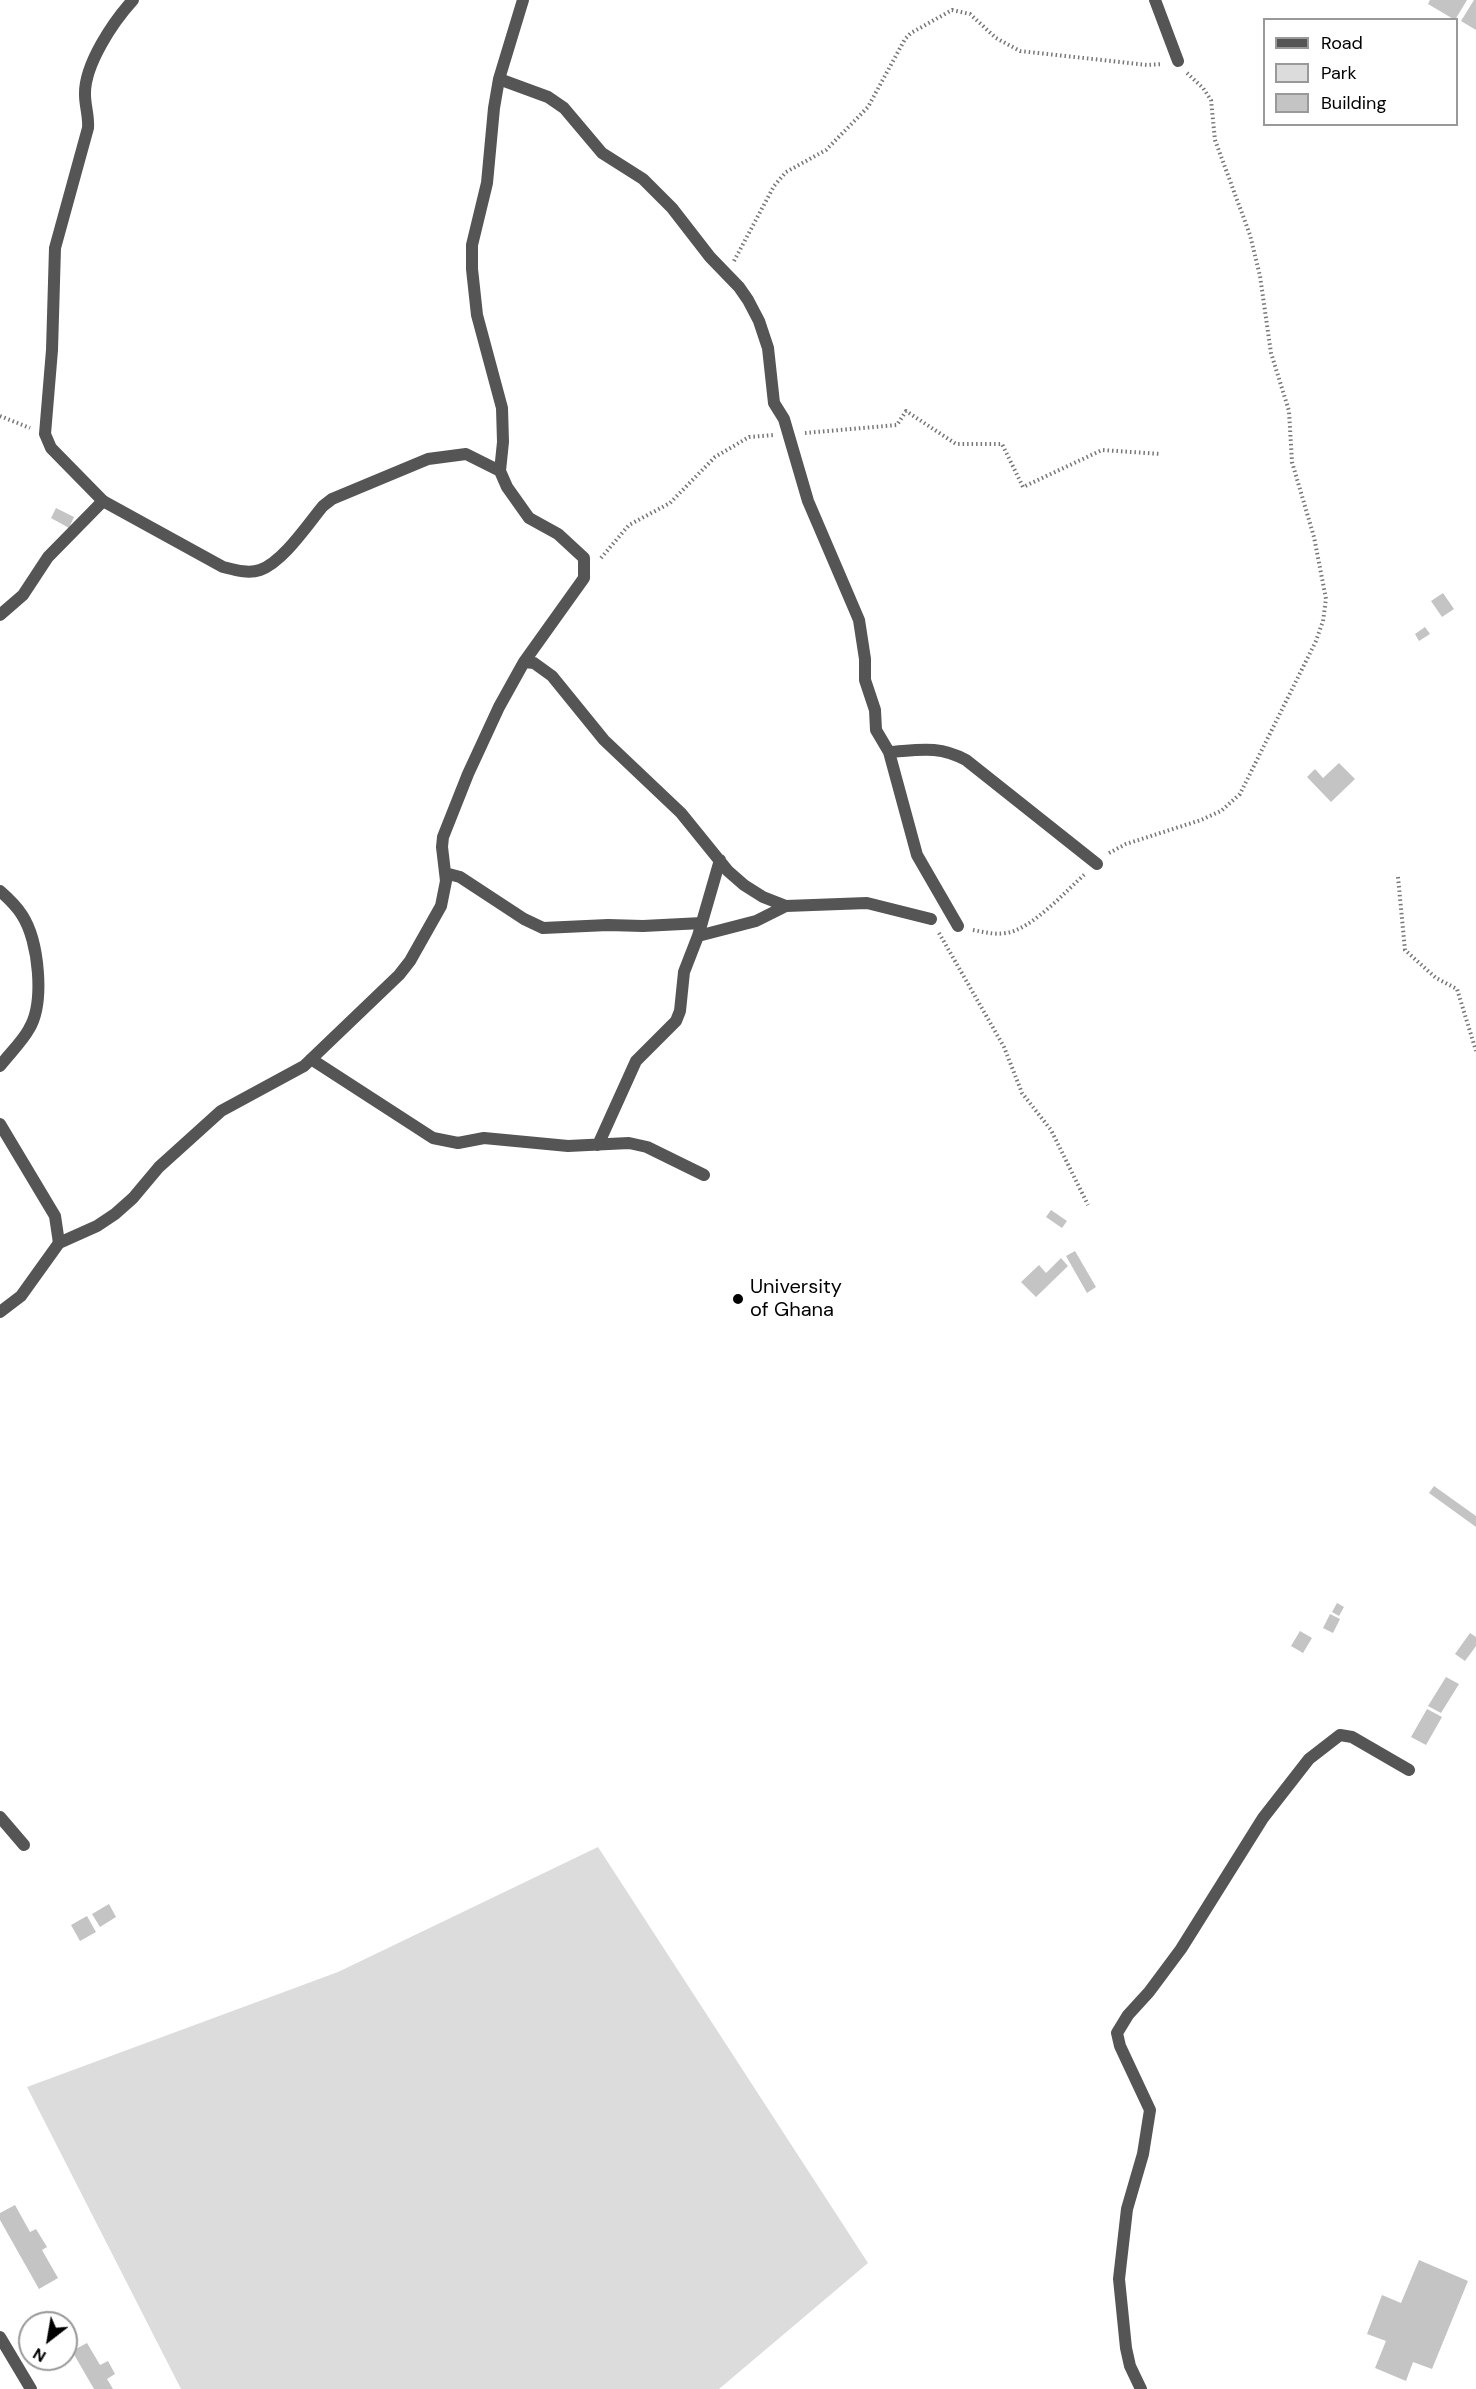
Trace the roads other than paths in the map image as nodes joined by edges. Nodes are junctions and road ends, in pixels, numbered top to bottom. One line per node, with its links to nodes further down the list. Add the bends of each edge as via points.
1 (133, 0): 7 (street, via 104,38 86,82 88,128 55,248 45,434 51,448)
2 (523, 0): 5 (street)
3 (1155, 0): 4 (street)
4 (1178, 61)
5 (499, 79): 6 (street, via 487,183 472,245 472,269 477,315 502,408); 10 (street, via 548,97 564,108 602,153 643,179 672,208 748,300 770,356 774,403 784,419 808,501 859,620 865,680 875,710 876,730)
6 (500, 471): 7 (street, via 466,454 417,461 332,499 274,563 244,572 223,567); 9 (street, via 529,518 558,534 584,558 584,578)
7 (103, 501): 8 (street, via 48,557 23,595)
8 (0, 615)
9 (524, 662): 11 (street, via 534,663 552,676 604,740 681,813); 13 (street, via 499,707 446,825 442,847)
10 (889, 752): 12 (street, via 936,748 966,760); 18 (street, via 917,855)
11 (720, 860): 15 (street, via 744,885); 17 (street)
12 (1097, 864)
13 (445, 873): 17 (street, via 460,877 543,928); 20 (street, via 441,906 410,962)
14 (0, 891): 21 (street, via 22,915 30,931 38,994 30,1029)
15 (786, 906): 16 (street, via 867,903); 19 (street, via 756,921)
16 (931, 919)
17 (702, 923): 19 (street)
18 (958, 926)
19 (699, 936): 23 (street, via 684,972 676,1021 636,1061)
20 (311, 1059): 23 (street, via 444,1142 492,1138); 25 (street, via 221,1111 159,1167 115,1214)
21 (0, 1066)
22 (0, 1124): 25 (street, via 55,1216)
23 (598, 1145): 24 (street, via 629,1143 647,1147)
24 (704, 1175)
25 (59, 1243): 26 (street, via 21,1296)
26 (0, 1312)
27 (1409, 1770): 32 (street, via 1352,1737 1340,1735 1309,1759 1263,1818 1181,1949 1117,2033 1150,2110 1143,2154 1127,2209 1119,2279 1126,2348)
28 (0, 1817): 29 (street)
29 (24, 1845)
30 (0, 2337): 31 (street)
31 (31, 2389)
32 (1142, 2389)

